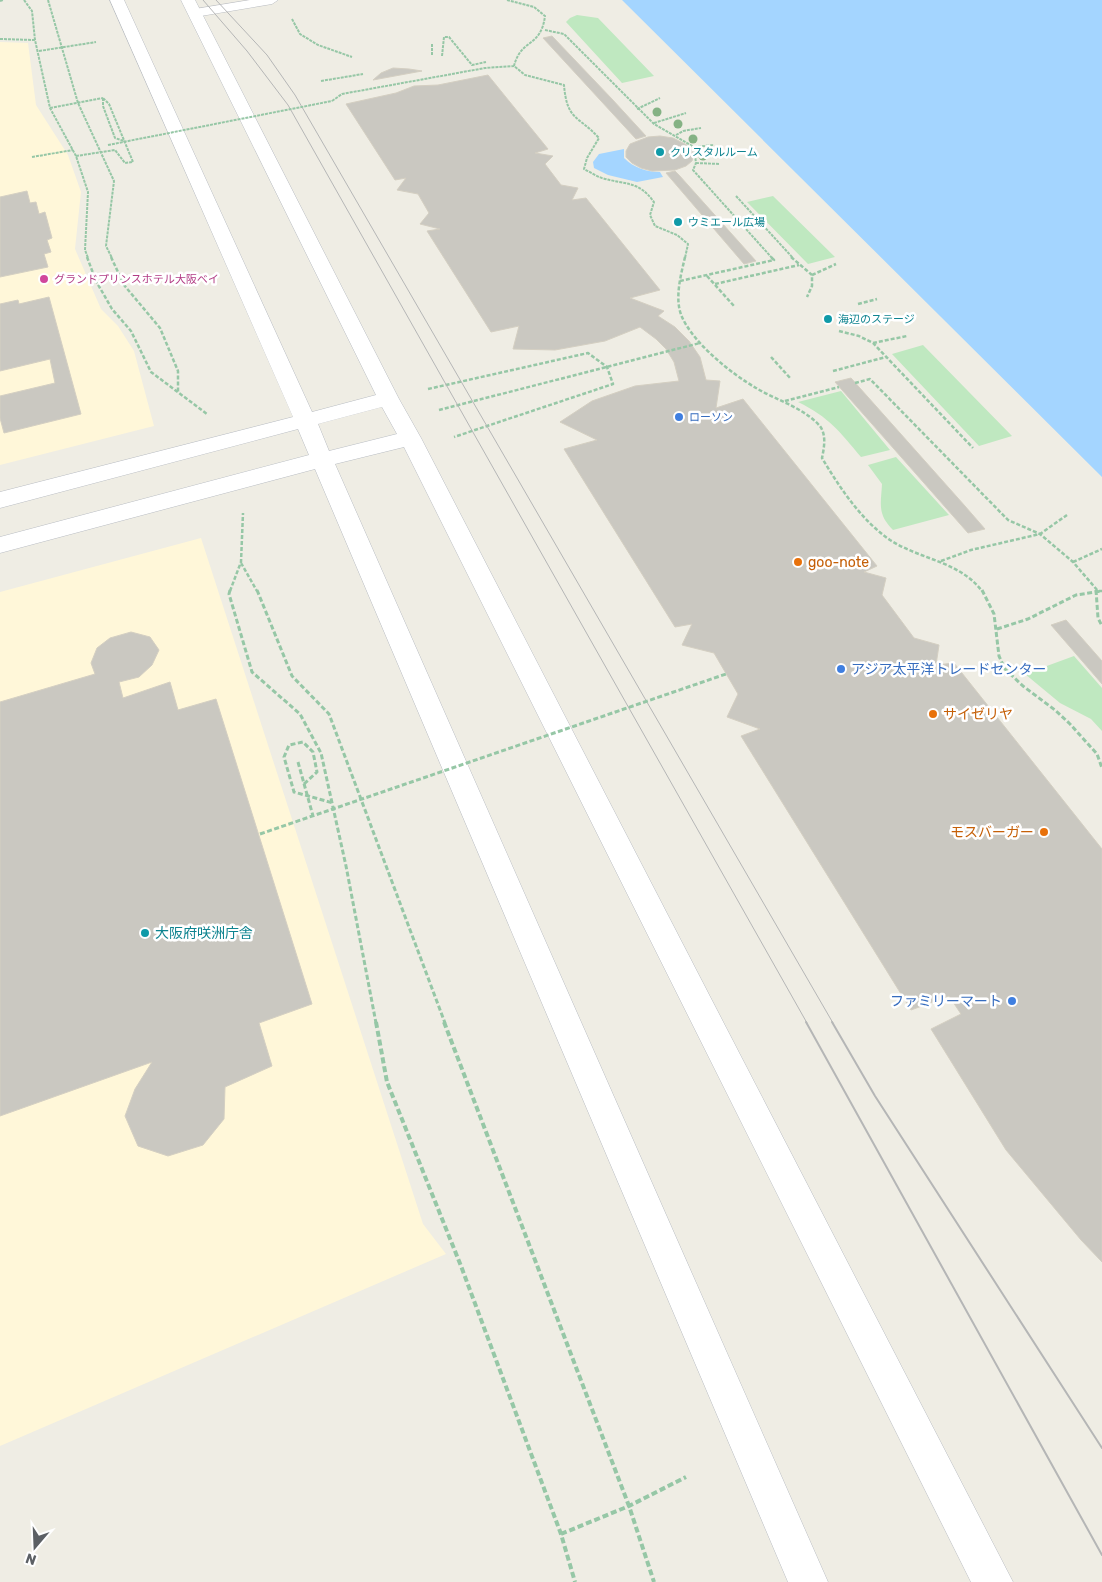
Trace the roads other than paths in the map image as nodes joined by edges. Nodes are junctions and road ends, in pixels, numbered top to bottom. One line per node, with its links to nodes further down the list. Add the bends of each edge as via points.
1 (117, 0): 5 (street)
2 (272, 0): 3 (lane)
3 (192, 7): 4 (street)
4 (388, 399): 5 (street); 6 (street)
5 (306, 422): 7 (street); 8 (street)
6 (410, 438): 7 (street); 11 (street)
7 (322, 460): 9 (street); 10 (street)
8 (0, 500)
9 (0, 545)
10 (808, 1582)
11 (993, 1582)

